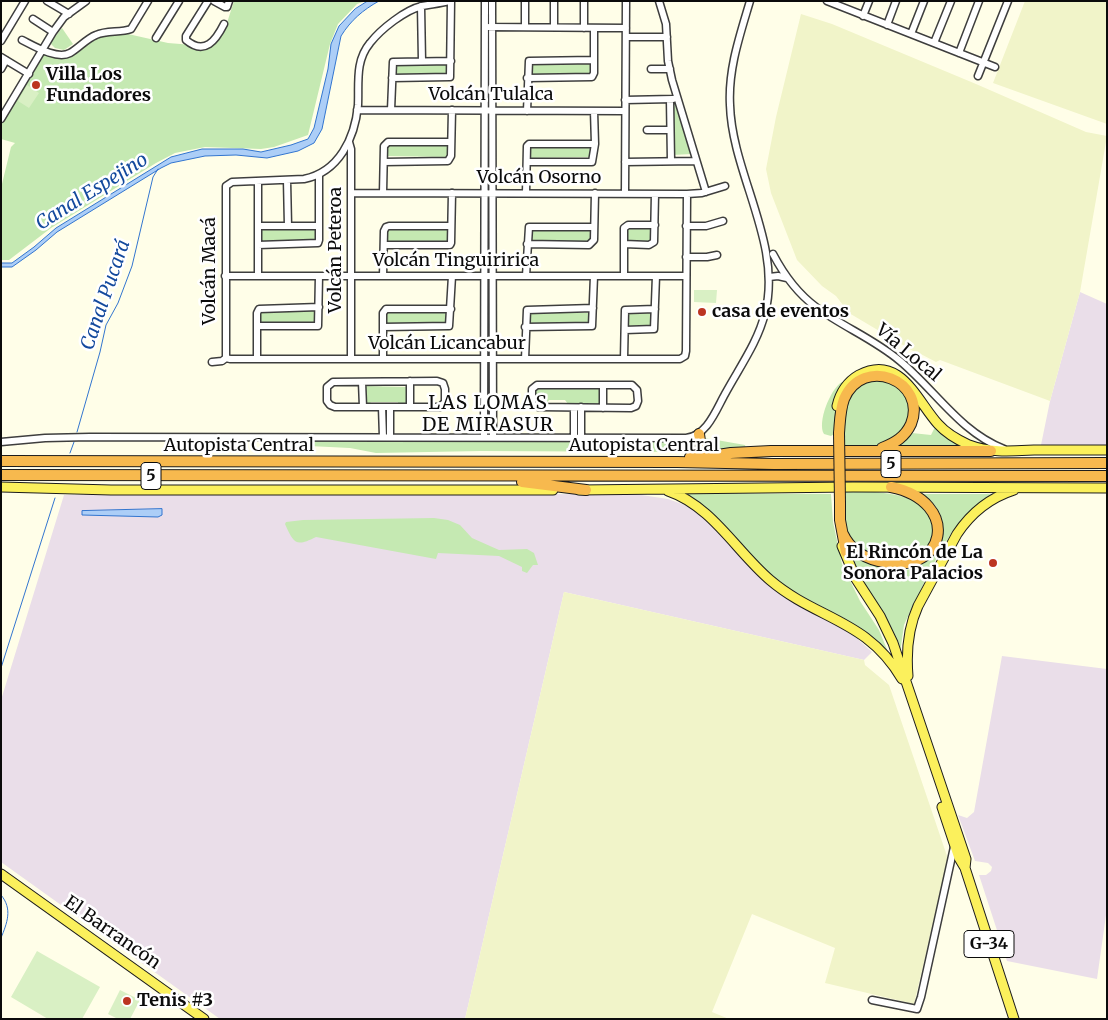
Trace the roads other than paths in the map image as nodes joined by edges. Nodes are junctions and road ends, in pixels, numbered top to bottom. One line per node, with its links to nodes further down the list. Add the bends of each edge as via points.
1 (25, 1): 44 (street)
2 (47, 1): 27 (street)
3 (86, 1): 27 (street)
4 (148, 1): 46 (street, via 131,29 96,34 66,54)
5 (178, 1): 41 (street)
6 (208, 1): 30 (street, via 186,40 193,45 206,46 214,41)
7 (214, 1): 8 (street, via 226,7)
8 (230, 1)
9 (450, 1): 26 (street); 51 (street)
10 (485, 1): 32 (street)
11 (492, 1): 32 (street)
12 (525, 1): 33 (street)
13 (554, 1): 34 (street)
14 (584, 1): 35 (street)
15 (626, 1): 37 (street)
16 (659, 1): 40 (street)
17 (750, 1): 125 (street, via 734,60 730,105 735,143 763,240)
18 (827, 1): 25 (street)
19 (869, 1): 28 (street)
20 (896, 1): 31 (street)
21 (924, 1): 39 (street)
22 (951, 1): 45 (street)
23 (979, 1): 47 (street)
24 (1008, 1): 52 (street)
25 (840, 4): 28 (street)
26 (421, 6): 50 (street); 63 (street, via 402,15 367,46 359,67)
27 (69, 14): 38 (street)
28 (863, 16): 31 (street)
29 (33, 19): 38 (street)
30 (224, 24)
31 (887, 25): 39 (street)
32 (488, 27): 33 (street); 66 (street); 67 (street)
33 (525, 27): 34 (street)
34 (554, 27): 35 (street)
35 (584, 28): 36 (street)
36 (594, 28): 37 (street); 49 (street)
37 (626, 28): 42 (street)
38 (53, 32): 46 (street)
39 (912, 34): 45 (street)
40 (667, 37): 42 (street); 56 (street)
41 (156, 38)
42 (626, 38): 62 (street)
43 (22, 40): 46 (street)
44 (1, 41)
45 (934, 43): 47 (street)
46 (42, 51): 57 (street)
47 (959, 53): 52 (street)
48 (4, 59): 54 (street); 57 (street)
49 (594, 60): 60 (street, via 594,73 587,79); 60 (street, via 529,61)
50 (422, 61): 51 (street); 59 (street, via 394,61)
51 (451, 61): 59 (street, via 449,77)
52 (984, 62): 53 (street); 58 (street)
53 (995, 67)
54 (1, 69)
55 (651, 69): 56 (street)
56 (670, 69): 61 (street)
57 (29, 74): 71 (street)
58 (978, 76)
59 (392, 78): 64 (street)
60 (528, 78): 68 (street)
61 (674, 99): 62 (street); 73 (street); 77 (street)
62 (626, 100): 70 (street)
63 (357, 110): 64 (street, Volcán Tulalca); 74 (street)
64 (391, 110): 65 (street, Volcán Tulalca)
65 (452, 110): 66 (street, Volcán Tulalca); 75 (street)
66 (484, 110): 67 (street, Volcán Tulalca); 90 (street)
67 (492, 110): 68 (street, Volcán Tulalca); 91 (street)
68 (527, 111): 69 (street, Volcán Tulalca)
69 (594, 111): 70 (street, Volcán Tulalca); 76 (street)
70 (626, 111): 80 (street)
71 (1, 119)
72 (648, 130): 73 (street)
73 (670, 130): 81 (street)
74 (349, 142): 82 (street, via 337,160); 87 (street, Volcán Peteroa)
75 (451, 142): 78 (street, via 448,161); 78 (street, via 386,142)
76 (595, 144): 79 (street, via 592,162); 79 (street, via 529,144)
77 (696, 161): 81 (street); 86 (street)
78 (384, 162): 88 (street)
79 (527, 162): 92 (street)
80 (625, 162): 81 (street); 94 (street)
81 (670, 162)
82 (319, 174): 83 (street); 101 (street)
83 (287, 180): 84 (street); 100 (street)
84 (258, 181): 99 (street); 112 (street, Volcán Macá, via 227,184)
85 (725, 186): 86 (street, Volcán Osorno)
86 (706, 192): 96 (street, Volcán Osorno)
87 (351, 193): 88 (street, Volcán Osorno); 115 (street, Volcán Peteroa)
88 (383, 193): 89 (street, Volcán Osorno)
89 (452, 193): 90 (street, Volcán Osorno); 102 (street)
90 (484, 193): 91 (street, Volcán Osorno); 118 (street)
91 (492, 193): 92 (street, Volcán Osorno); 119 (street)
92 (526, 193): 93 (street, Volcán Osorno)
93 (595, 194): 94 (street, Volcán Osorno); 104 (street)
94 (625, 194): 95 (street, Volcán Osorno)
95 (655, 194): 96 (street, Volcán Osorno); 98 (street)
96 (687, 194): 103 (street)
97 (723, 221): 103 (street, via 706,226)
98 (655, 225): 106 (street, via 627,226); 106 (street, via 652,244)
99 (258, 226): 100 (street); 107 (street)
100 (288, 226): 101 (street)
101 (319, 226): 107 (street, via 316,244)
102 (451, 226): 108 (street, via 389,226 384,231); 108 (street, via 450,245)
103 (686, 226): 111 (street)
104 (594, 227): 105 (street, via 594,240 589,245); 105 (street, via 530,227)
105 (527, 244): 120 (street)
106 (624, 244): 122 (street)
107 (258, 245): 113 (street)
108 (384, 245): 116 (street)
109 (773, 254): 126 (street, Vía Local)
110 (717, 255): 111 (street)
111 (686, 257): 124 (street)
112 (225, 276): 113 (street, Volcán Tinguiririca); 135 (street, Volcán Macá)
113 (258, 276): 114 (street, Volcán Tinguiririca)
114 (319, 276): 115 (street, Volcán Tinguiririca); 127 (street)
115 (351, 276): 116 (street, Volcán Tinguiririca); 137 (street, Volcán Peteroa)
116 (383, 276): 117 (street, Volcán Tinguiririca)
117 (452, 276): 118 (street, Volcán Tinguiririca); 129 (street)
118 (484, 276): 119 (street, Volcán Tinguiririca); 139 (street)
119 (492, 276): 120 (street, Volcán Tinguiririca); 140 (street)
120 (526, 276): 121 (street, Volcán Tinguiririca)
121 (594, 276): 122 (street, Volcán Tinguiririca); 128 (street)
122 (624, 276): 123 (street, Volcán Tinguiririca)
123 (656, 276): 124 (street, Volcán Tinguiririca); 130 (street)
124 (686, 276): 142 (street, Volcán Licancabur, via 686,351 683,357)
125 (769, 277): 126 (street); 155 (street, via 768,302 758,333 710,421)
126 (787, 278): 166 (street, Vía Local, via 816,307 898,360 969,429)
127 (319, 307): 131 (street, via 260,308); 131 (street, via 317,327)
128 (593, 308): 133 (street, via 529,308 525,312); 133 (street, via 591,327)
129 (451, 309): 132 (street, via 448,327); 132 (street, via 387,308)
130 (655, 309): 134 (street, via 654,329); 134 (street, via 625,310)
131 (257, 326): 136 (street)
132 (383, 327): 138 (street)
133 (525, 327): 141 (street)
134 (625, 330): 142 (street)
135 (226, 358): 136 (street, Volcán Licancabur); 143 (street, Volcán Licancabur)
136 (257, 359): 137 (street, Volcán Licancabur)
137 (351, 359): 138 (street, Volcán Licancabur)
138 (383, 359): 139 (street, Volcán Licancabur)
139 (484, 359): 140 (street, Volcán Licancabur); 158 (street)
140 (492, 359): 141 (street, Volcán Licancabur); 159 (street)
141 (525, 359): 142 (street, Volcán Licancabur)
142 (624, 359)
143 (212, 362)
144 (362, 382): 145 (street); 147 (street); 147 (street, via 331,382 327,387 327,401 333,407)
145 (410, 382): 150 (street); 150 (street, via 443,383 445,402 442,406)
146 (603, 385): 151 (street, via 538,385 532,389 532,402 536,407); 153 (street); 153 (street, via 632,385 638,392 634,407)
147 (363, 407): 148 (street)
148 (382, 407): 149 (street); 156 (street)
149 (390, 407): 150 (street); 157 (street)
150 (410, 407)
151 (574, 408): 152 (street); 160 (street)
152 (581, 408): 153 (street); 161 (street)
153 (603, 408)
154 (837, 433): 163 (highway, via 842,404 853,386 873,376 895,380 911,398 912,421 899,440); 164 (main road, via 838,403 847,385 861,374 885,371 909,385 934,420 950,434 969,445); 181 (highway, bridge)
155 (699, 434): 161 (street, via 686,438); 168 (highway, via 699,452)
156 (383, 437): 157 (street); 162 (street, via 76,437)
157 (390, 437): 158 (street)
158 (484, 437): 159 (street)
159 (492, 437): 160 (street)
160 (574, 437): 161 (street)
161 (581, 437)
162 (1, 442)
163 (872, 450): 164 (highway); 168 (highway, via 739,452)
164 (992, 450): 166 (main road)
165 (1107, 450): 166 (main road)
166 (1007, 451)
167 (1, 461): 168 (highway, Autopista Central / 5)
168 (677, 462): 169 (highway, Autopista Central / 5)
169 (1107, 463)
170 (1, 475): 171 (highway, Autopista Central / 5)
171 (39, 475): 172 (highway, Autopista Central / 5); 174 (highway)
172 (464, 476): 173 (highway, Autopista Central / 5); 180 (highway)
173 (1107, 476)
174 (1, 481)
175 (1, 487): 180 (main road)
176 (891, 487): 177 (main road); 179 (main road); 182 (highway, via 920,498 934,513 937,536 924,557 902,564 876,561 857,552)
177 (1024, 488): 178 (main road); 184 (main road, via 984,504 957,534 913,618 907,651)
178 (1107, 488)
179 (660, 489): 180 (main road); 184 (main road, via 679,495 700,508 777,586 871,640 893,665)
180 (586, 490)
181 (837, 503): 182 (highway); 183 (main road, via 839,534)
182 (842, 534): 183 (highway)
183 (846, 552): 184 (main road, G-34, via 856,579 890,636)
184 (910, 692): 185 (main road, G-34)
185 (916, 715): 186 (main road, G-34); 187 (main road, G-34, via 966,859)
186 (955, 846): 187 (main road, G-34); 189 (street, via 917,1010)
187 (965, 868): 191 (main road, G-34)
188 (1, 874): 190 (main road, El Barrancón)
189 (872, 1000)
190 (204, 1019)
191 (1014, 1019)

